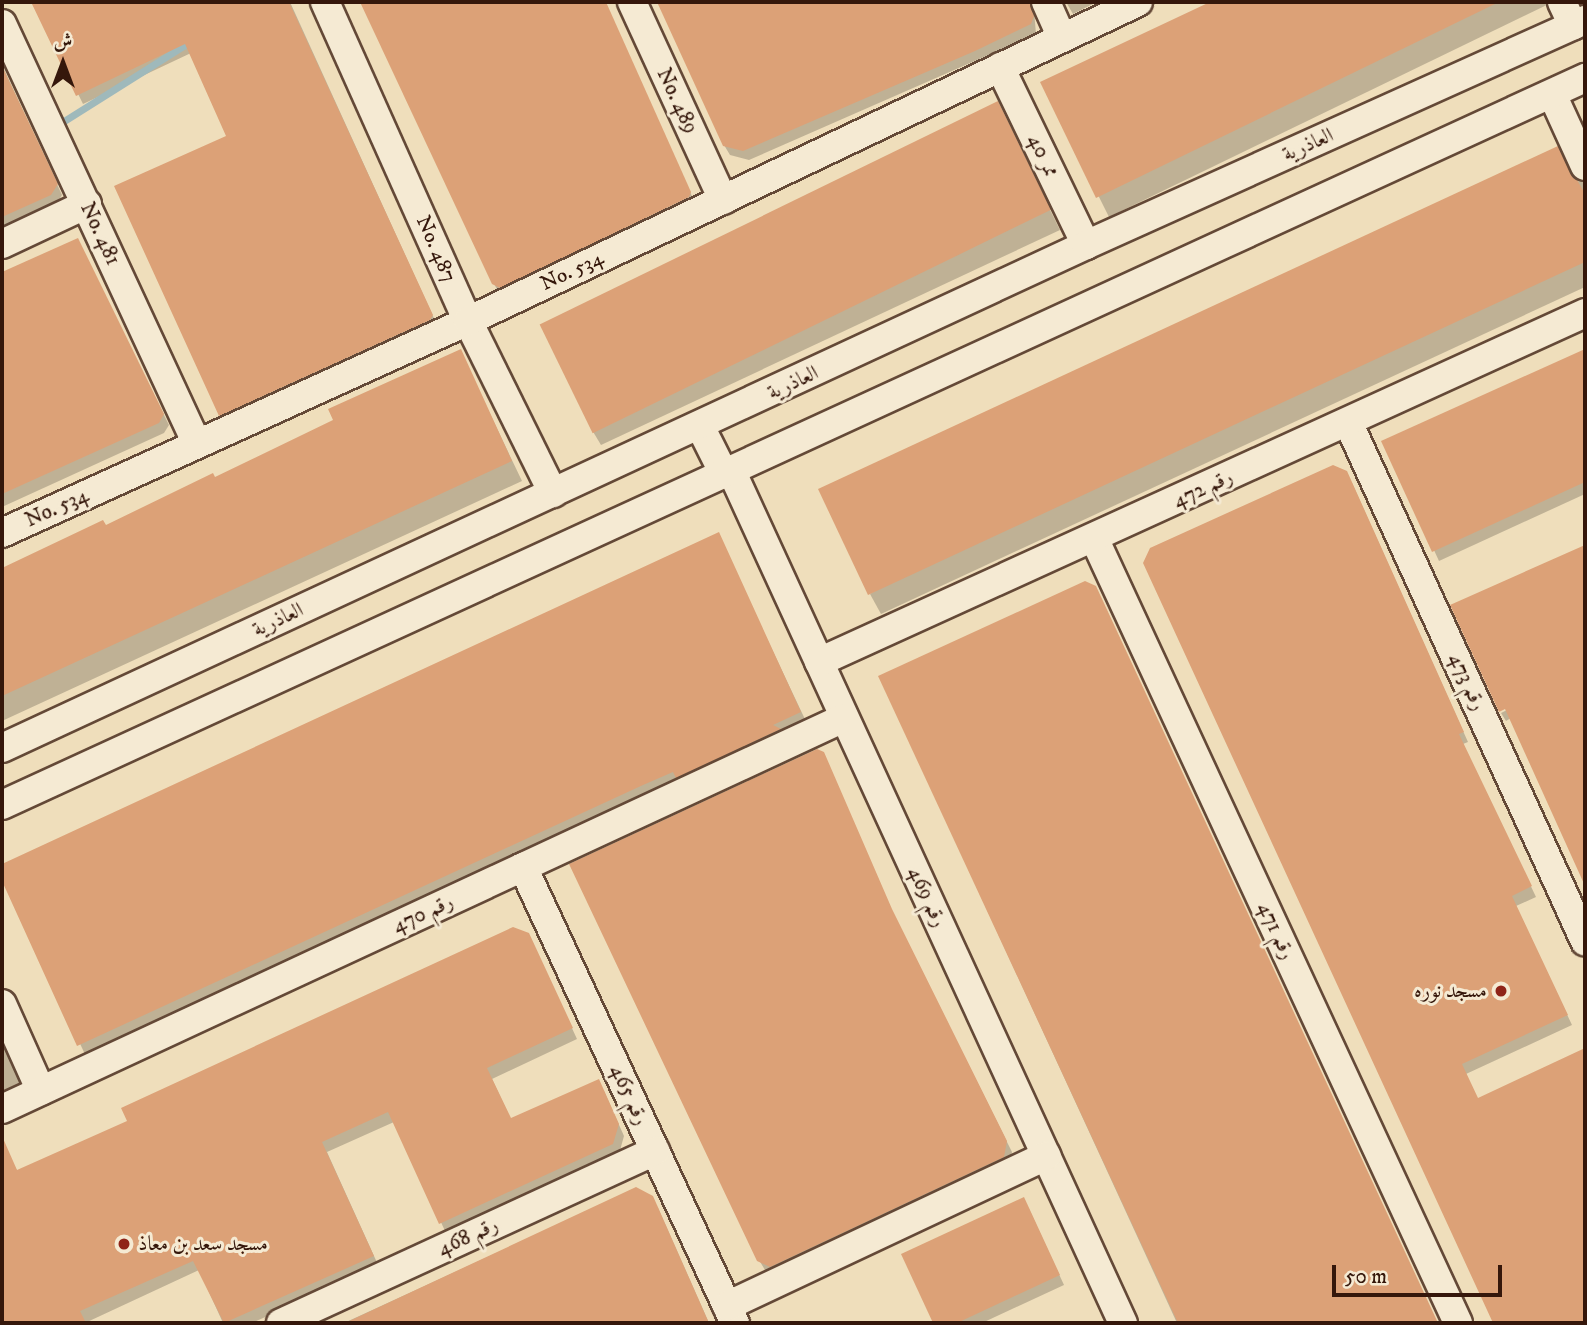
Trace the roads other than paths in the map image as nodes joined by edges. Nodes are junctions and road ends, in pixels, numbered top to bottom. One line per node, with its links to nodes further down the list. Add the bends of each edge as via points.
1 (325, 2): 17 (street, No. 487)
2 (632, 2): 12 (street, No. 489)
3 (1046, 2): 7 (street)
4 (1138, 2): 7 (street, No. 534)
5 (1573, 16): 15 (street, العاذرية)
6 (2, 24): 13 (street, No. 481)
7 (1062, 38): 8 (street, No. 534)
8 (1000, 67): 12 (street, No. 534); 15 (street, ممر 40)
9 (1585, 78): 10 (street)
10 (1552, 94): 11 (street); 21 (street)
11 (1585, 166)
12 (723, 200): 17 (street, No. 534)
13 (87, 204): 14 (street); 20 (street, No. 481)
14 (2, 244)
15 (1086, 245): 19 (street, العاذرية)
16 (1585, 313): 18 (street, رقم 472)
17 (468, 321): 20 (street, No. 534); 22 (street, No. 487)
18 (1348, 422): 24 (street, رقم 472); 30 (street, رقم 473)
19 (700, 426): 21 (street, رقم 469); 22 (street, العاذرية)
20 (197, 444): 23 (street, No. 534)
21 (727, 472): 25 (street, رقم 469); 28 (street)
22 (553, 493): 27 (street, العاذرية)
23 (2, 533)
24 (1094, 538): 25 (street, رقم 472); 39 (street, رقم 471)
25 (819, 662): 26 (street, رقم 469)
26 (844, 718): 29 (street, رقم 470); 35 (street, رقم 469)
27 (2, 748)
28 (2, 805)
29 (523, 867): 32 (street, رقم 470); 34 (street, رقم 465)
30 (1585, 941)
31 (2, 1004): 32 (street)
32 (41, 1091): 33 (street, رقم 470)
33 (2, 1110)
34 (655, 1151): 36 (street, رقم 465); 37 (street, رقم 468)
35 (1046, 1156): 36 (street); 38 (street, رقم 469)
36 (731, 1315)
37 (281, 1323)
38 (1123, 1323)
39 (1458, 1323)

